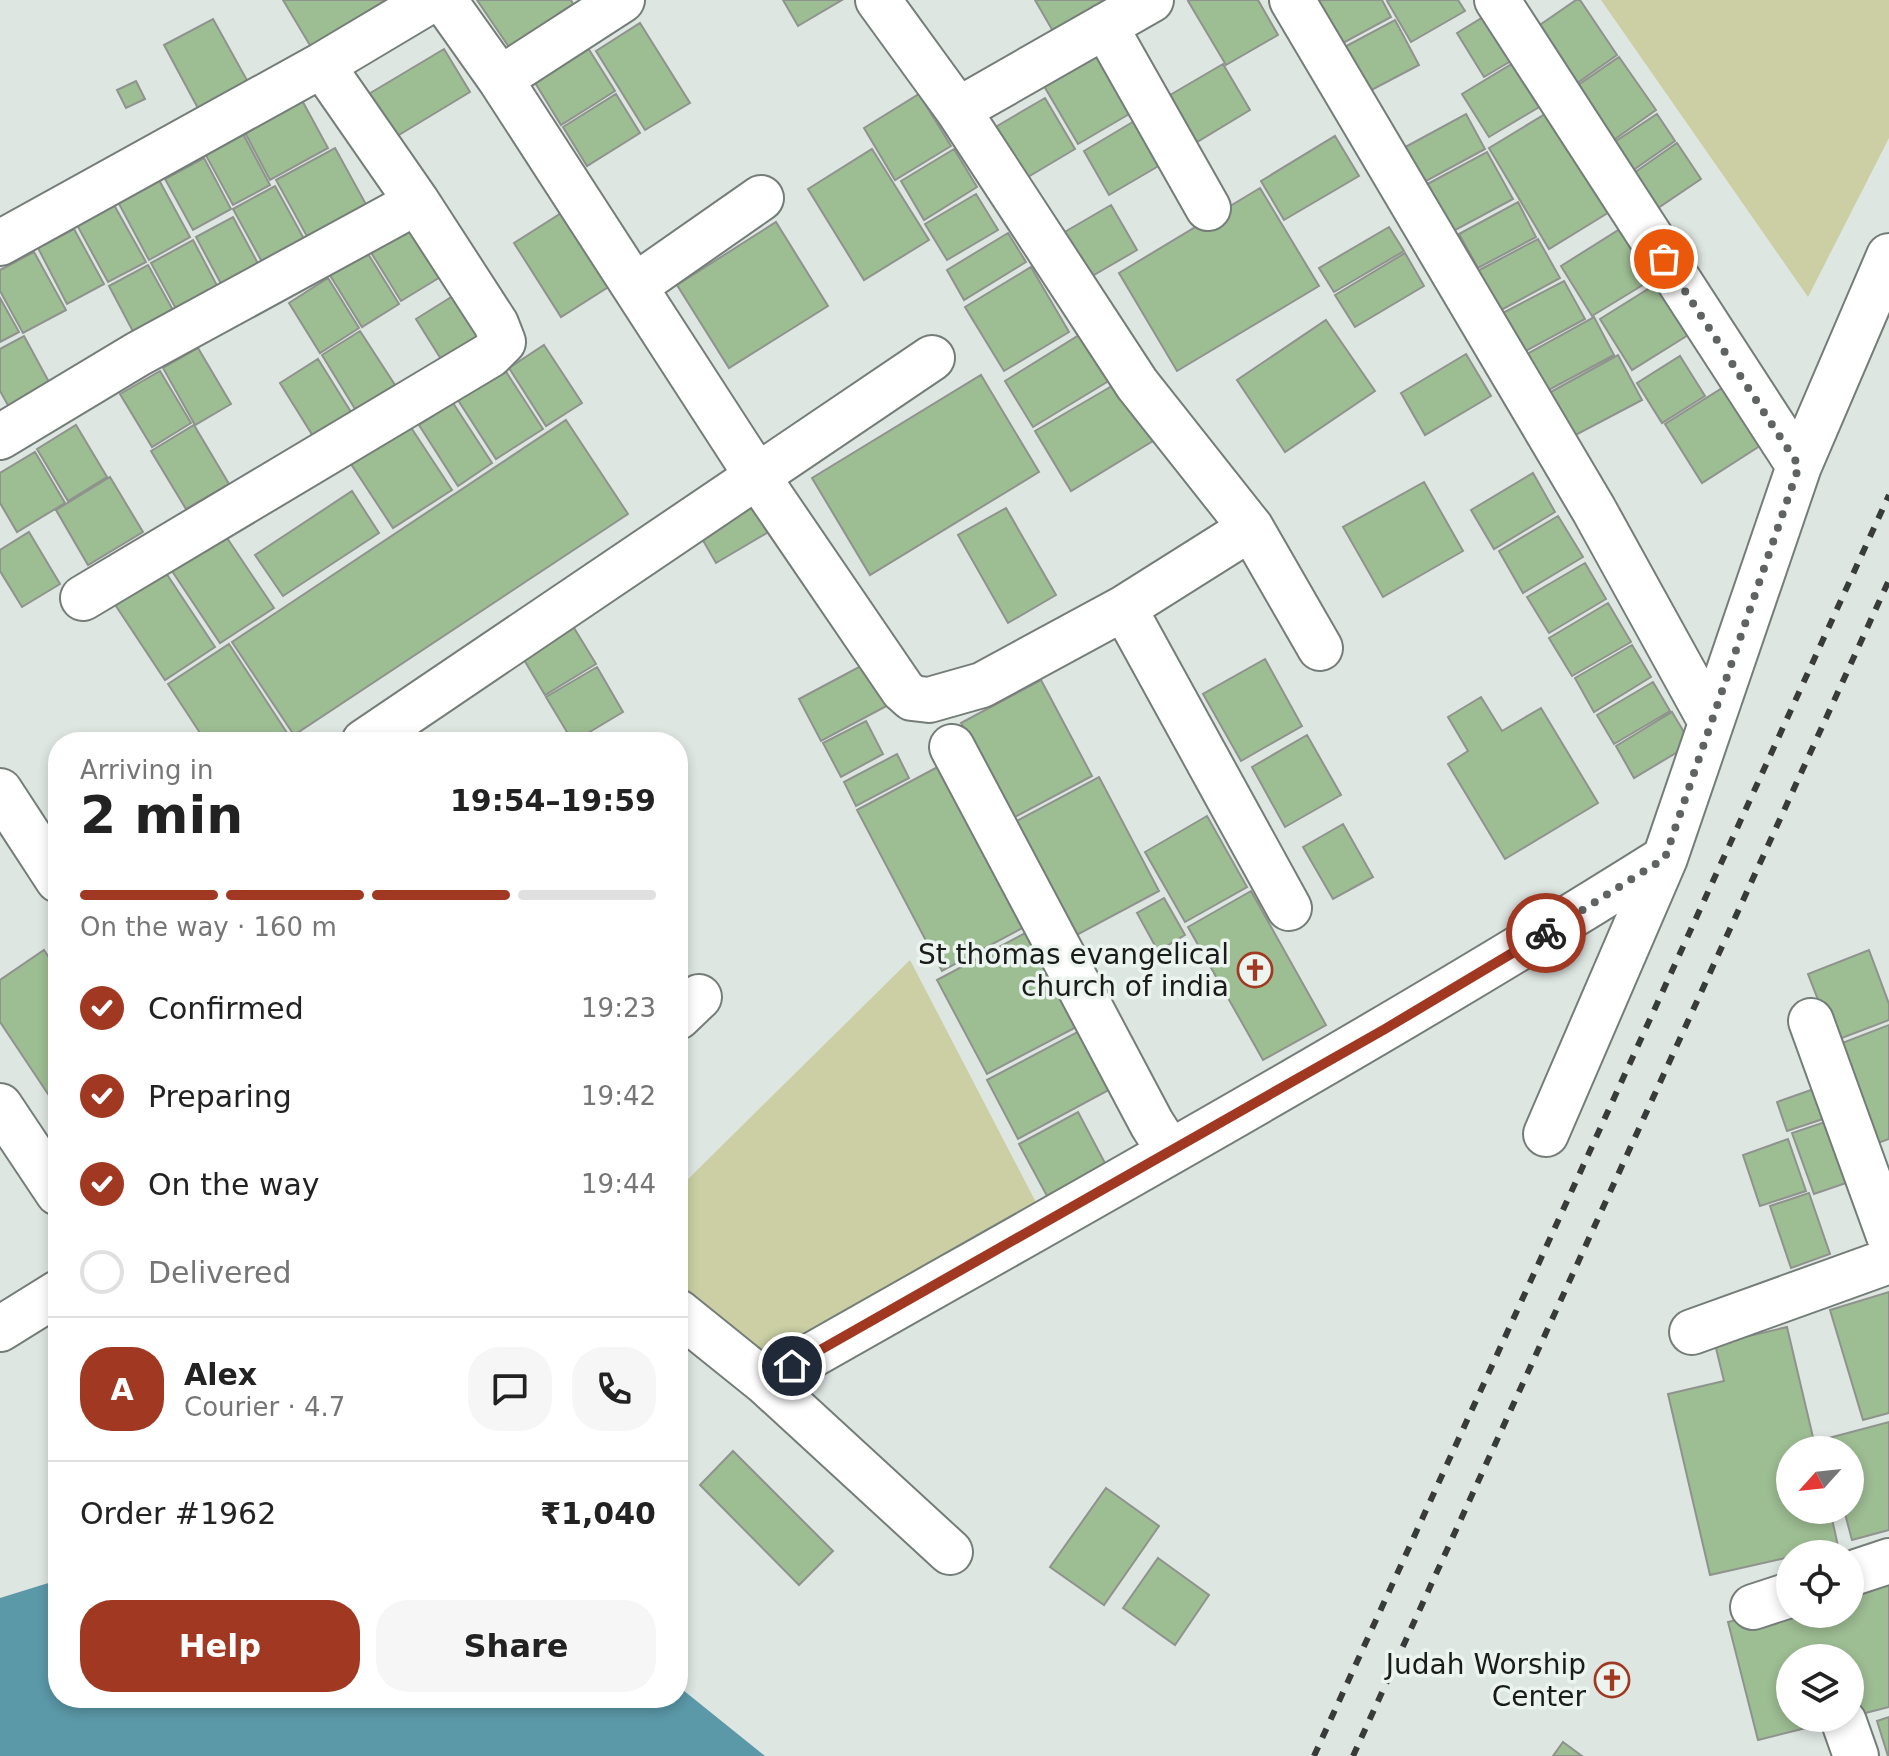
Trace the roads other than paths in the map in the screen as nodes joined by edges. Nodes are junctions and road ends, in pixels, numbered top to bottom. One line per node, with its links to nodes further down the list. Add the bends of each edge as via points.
1 (431, 0): 9 (street)
2 (444, 0): 10 (street)
3 (622, 0): 10 (street)
4 (878, 0): 11 (street)
5 (1151, 0): 8 (street)
6 (1292, 0): 26 (street, via 1594,510)
7 (1497, 0): 20 (street)
8 (1105, 26): 11 (street); 14 (street)
9 (322, 65): 13 (street); 15 (street)
10 (500, 79): 17 (street)
11 (958, 110): 22 (street, via 1137,384)
12 (761, 198): 17 (street)
13 (417, 202): 19 (street, via 138,354); 23 (street, via 503,342 490,355)
14 (1208, 208)
15 (0, 243)
16 (1889, 256): 20 (street)
17 (635, 286): 21 (street)
18 (932, 358): 21 (street)
19 (0, 437)
20 (1799, 466): 26 (street)
21 (757, 476): 24 (street, via 912,698 929,700 982,685); 27 (street)
22 (1251, 528): 24 (street); 25 (street)
23 (83, 598)
24 (1124, 608): 32 (street)
25 (1320, 648)
26 (1711, 722): 30 (street)
27 (379, 732)
28 (952, 747): 36 (street)
29 (0, 791): 31 (street)
30 (1665, 858): 35 (street); 36 (street, via 1451,990)
31 (48, 865)
32 (1289, 908)
33 (1811, 1021): 38 (street)
34 (0, 1106): 37 (street)
35 (1546, 1134)
36 (1170, 1152): 44 (street)
37 (48, 1178)
38 (1889, 1236)
39 (1889, 1261): 43 (street)
40 (48, 1299): 42 (street)
41 (688, 1320): 44 (street)
42 (0, 1329)
43 (1692, 1332)
44 (765, 1382): 45 (street)
45 (950, 1552)
46 (1889, 1561): 47 (street)
47 (1864, 1569)

